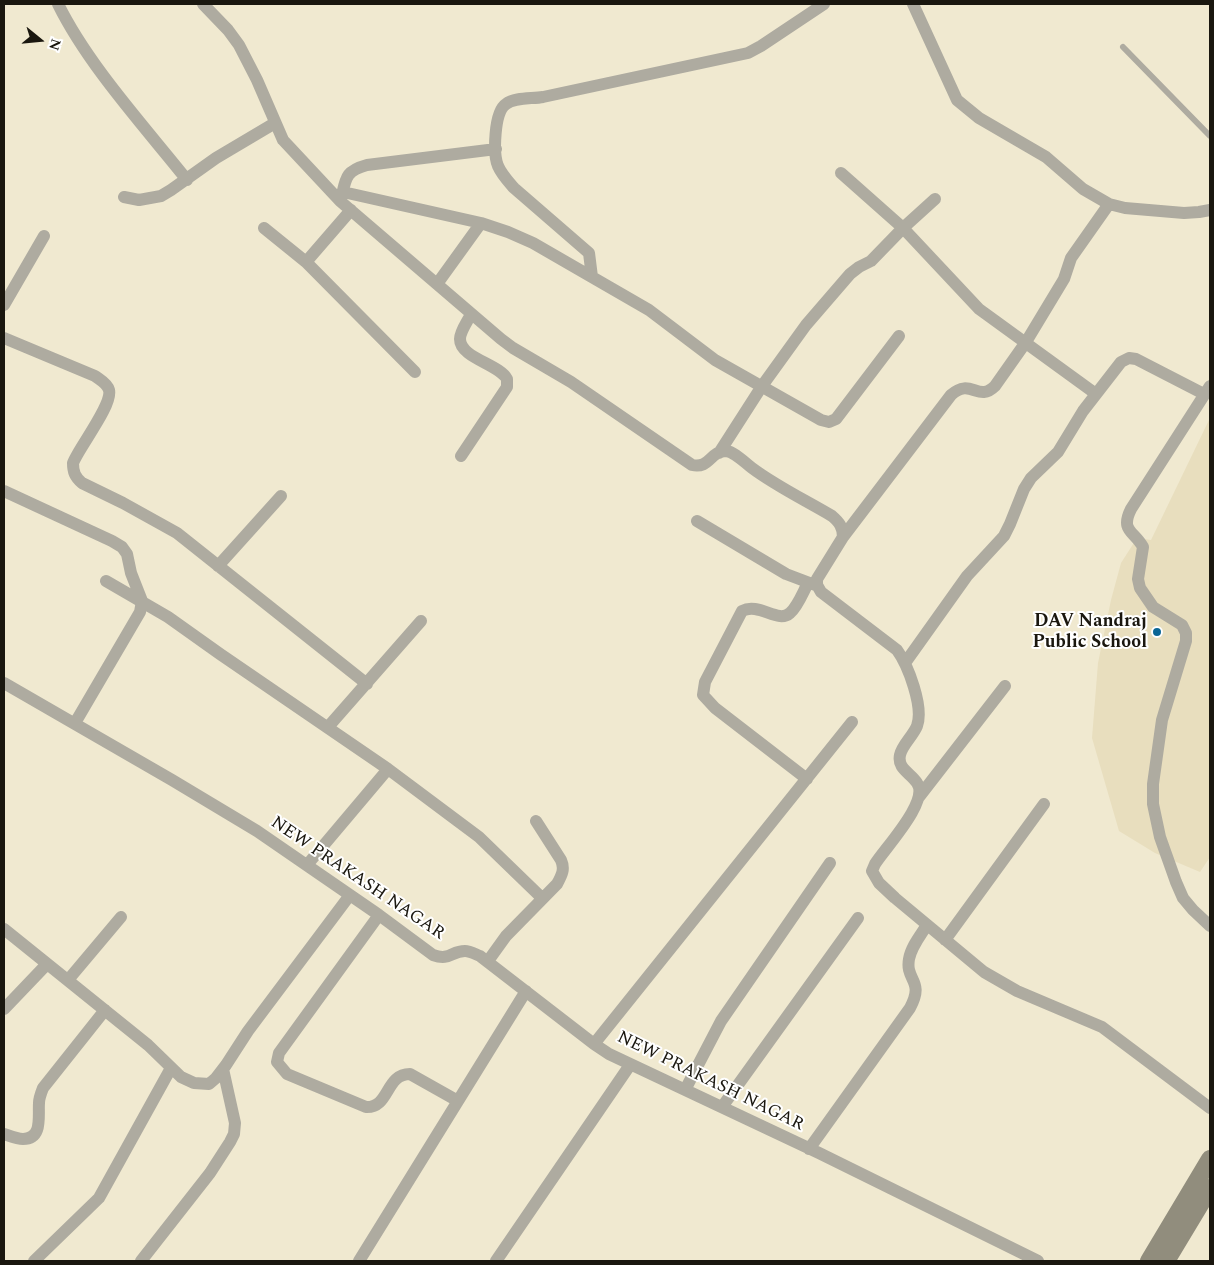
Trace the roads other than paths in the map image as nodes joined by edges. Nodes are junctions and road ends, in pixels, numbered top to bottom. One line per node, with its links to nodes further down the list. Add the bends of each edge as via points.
1 (58, 4): 10 (street, via 96,64)
2 (203, 4): 6 (street, via 239,45)
3 (824, 4): 8 (street, via 748,54 510,101 498,113)
4 (913, 4): 14 (street, via 957,100 978,118 1046,157 1083,189)
5 (1124, 48): 7 (lane)
6 (275, 123): 10 (street, via 216,158); 11 (street, via 290,148)
7 (1210, 136)
8 (496, 149): 11 (street, via 354,168 346,178); 22 (street, via 497,164 509,182 589,253)
9 (842, 173): 19 (street)
10 (187, 180): 12 (street, via 150,199)
11 (342, 196): 15 (street); 17 (street)
12 (124, 197)
13 (935, 199): 19 (street)
14 (1109, 204): 16 (street, via 1184,213); 28 (street, via 1072,258 1064,279)
15 (351, 210): 21 (street); 23 (street)
16 (1210, 210)
17 (481, 223): 22 (street, via 533,243); 23 (street)
18 (264, 228): 21 (street)
19 (903, 228): 28 (street, via 970,300); 30 (street, via 871,261 850,274 806,325)
20 (44, 236): 24 (street)
21 (306, 262): 29 (street)
22 (592, 277): 30 (street, via 649,310 715,360)
23 (437, 284): 25 (street)
24 (4, 305)
25 (471, 314): 33 (street, via 513,348 571,382 692,465 705,465); 34 (street, via 460,339 462,346 501,374 508,387)
26 (899, 336): 30 (street, via 836,419 829,422)
27 (4, 338): 39 (street, via 104,382 109,398 73,463 77,478 177,532)
28 (1026, 342): 32 (street); 38 (street, via 990,392 958,388 951,395)
29 (415, 372)
30 (762, 386): 33 (street)
31 (1207, 390): 32 (street, via 1129,358 1121,362); 64 (street, via 1131,510 1127,526 1143,547 1138,580 1145,597 1186,632 1162,720 1153,784 1154,804 1162,844 1176,882 1188,904)
32 (1096, 394): 44 (street, via 1058,452 1031,478 1004,536 967,576)
33 (718, 453): 38 (street, via 727,451 734,454 763,476 832,516 839,521)
34 (462, 456)
35 (4, 491): 42 (street, via 122,547)
36 (281, 496): 39 (street)
37 (697, 521): 41 (street, via 786,574)
38 (843, 537): 41 (street)
39 (218, 566): 46 (street)
40 (106, 581): 42 (street)
41 (812, 584): 44 (street, via 897,650); 52 (street, via 790,614 775,615 756,608 742,611 705,682 703,695 715,708)
42 (142, 601): 49 (street, via 140,612); 50 (street)
43 (421, 621): 46 (street)
44 (905, 663): 53 (street, via 919,713 918,723 899,757 900,764 920,788)
45 (4, 683): 49 (street, NEW PRAKASH NAGAR)
46 (367, 684): 50 (street)
47 (1005, 686): 53 (street)
48 (852, 722): 52 (street)
49 (75, 723): 57 (street, NEW PRAKASH NAGAR)
50 (328, 728): 51 (street)
51 (388, 769): 57 (street); 59 (street, via 479,837)
52 (807, 779): 73 (street)
53 (919, 797): 63 (street, via 872,871 879,883)
54 (1044, 804): 66 (street)
55 (536, 821): 59 (street, via 564,866 557,884)
56 (830, 863): 77 (street, via 722,1020)
57 (307, 865): 58 (street, NEW PRAKASH NAGAR)
58 (350, 894): 60 (street, NEW PRAKASH NAGAR); 76 (street)
59 (542, 898): 67 (street, via 506,936)
60 (379, 914): 67 (street, NEW PRAKASH NAGAR, via 442,958 468,951); 78 (street, via 279,1053 277,1062 287,1074 366,1107 379,1103 396,1078 403,1074 410,1074)
61 (121, 917): 69 (street)
62 (858, 918): 79 (street)
63 (927, 925): 66 (street); 82 (street, via 908,961 917,995)
64 (1210, 926)
65 (4, 931): 68 (street)
66 (946, 940): 80 (street, via 999,982 1102,1027)
67 (488, 961): 70 (street, NEW PRAKASH NAGAR)
68 (48, 964): 69 (street); 71 (street)
69 (68, 980): 72 (street)
70 (526, 991): 73 (street, NEW PRAKASH NAGAR); 78 (street)
71 (4, 1009)
72 (105, 1010): 75 (street); 81 (street, via 43,1088 35,1134 23,1139)
73 (594, 1044): 74 (street, NEW PRAKASH NAGAR)
74 (630, 1065): 77 (street, NEW PRAKASH NAGAR); 89 (street)
75 (171, 1068): 76 (street, via 194,1083 209,1084); 86 (street, via 98,1198)
76 (223, 1069): 87 (street, via 234,1134 210,1173)
77 (685, 1090): 79 (street, NEW PRAKASH NAGAR)
78 (458, 1101): 88 (street)
79 (722, 1107): 82 (street, NEW PRAKASH NAGAR)
80 (1210, 1108)
81 (4, 1134)
82 (810, 1148): 85 (street, NEW PRAKASH NAGAR)
83 (1210, 1159): 90 (main road)
84 (1208, 1198): 91 (main road)
85 (1034, 1260)
86 (34, 1261)
87 (141, 1261)
88 (359, 1261)
89 (496, 1261)
90 (1149, 1261)
91 (1166, 1261)

